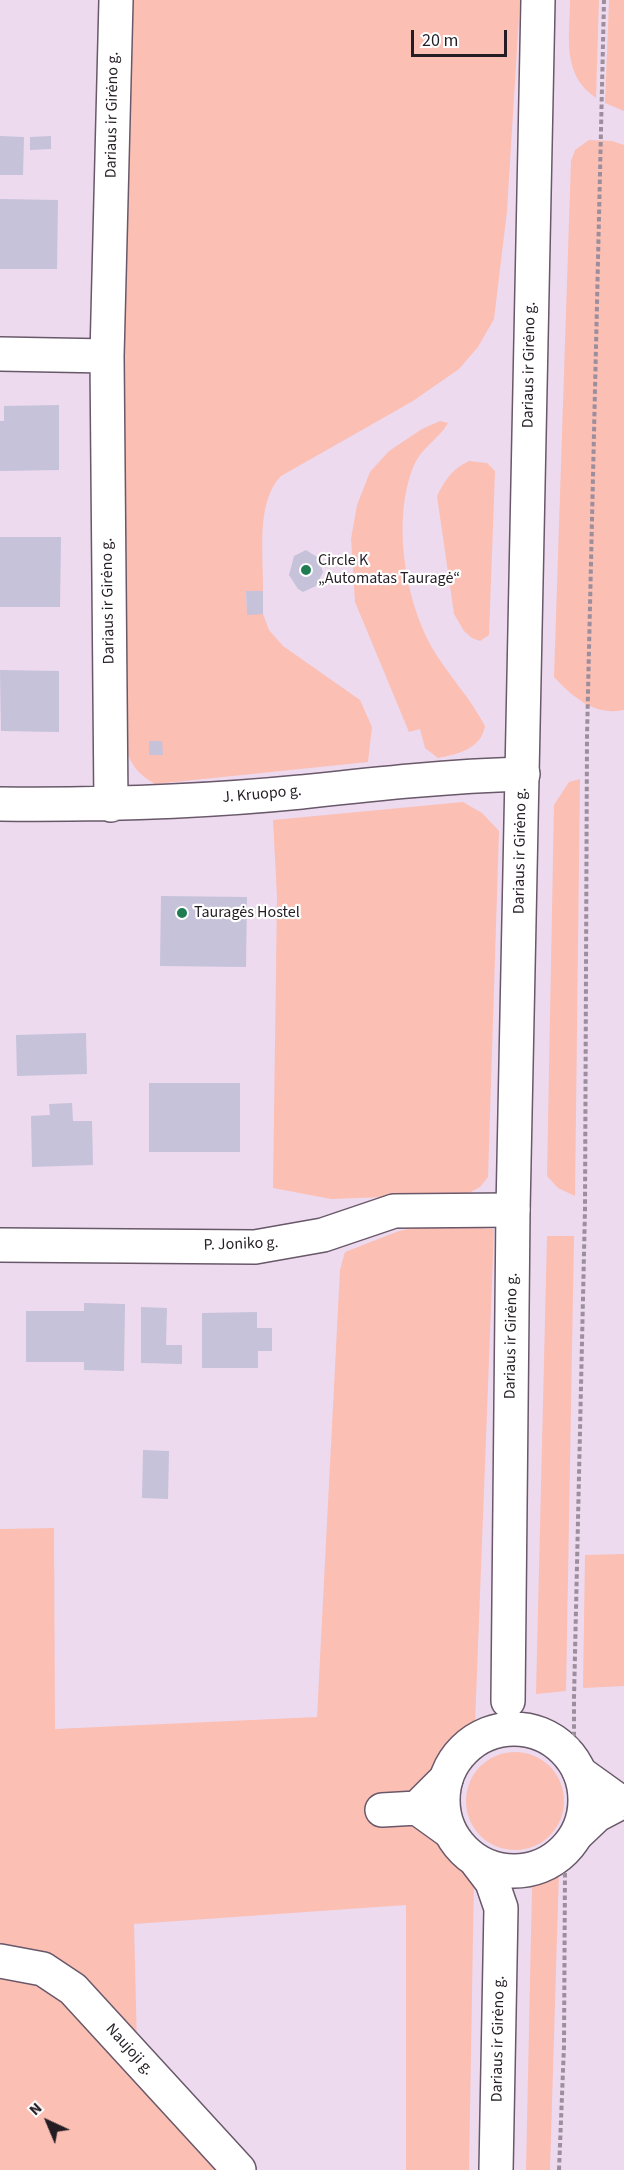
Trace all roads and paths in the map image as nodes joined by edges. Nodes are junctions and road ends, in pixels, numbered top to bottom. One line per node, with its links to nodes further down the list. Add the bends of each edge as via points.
1 (116, 0): 5 (main road, Dariaus ir Girėno g.)
2 (538, 0): 6 (main road, Dariaus ir Girėno g.)
3 (604, 0): 14 (path, via 587,724 585,1209 574,1708 574,1738)
4 (0, 354): 5 (main road)
5 (107, 356): 8 (main road, Dariaus ir Girėno g.)
6 (523, 774): 8 (main road, J. Kruopo g.); 9 (main road, Dariaus ir Girėno g.)
7 (0, 804): 8 (main road, J. Kruopo g.)
8 (111, 805)
9 (513, 1210): 10 (main road, P. Joniko g., via 394,1211 323,1235 255,1247); 11 (main road, Dariaus ir Girėno g.)
10 (0, 1245)
11 (508, 1701): 12 (main road, via 522,1719); 13 (main road)
12 (542, 1734): 13 (main road, via 509,1729); 14 (main road, via 571,1757)
13 (476, 1739): 15 (main road, via 464,1749)
14 (580, 1758): 16 (main road); 20 (main road, via 586,1793)
15 (446, 1779): 17 (main road); 19 (main road, via 442,1803)
16 (622, 1801): 20 (main road, via 597,1815)
17 (417, 1808): 18 (main road); 19 (main road)
18 (382, 1810)
19 (449, 1831): 21 (main road, via 460,1848)
20 (575, 1847): 22 (main road); 27 (path, via 565,1868)
21 (476, 1861): 22 (main road, via 495,1870); 23 (main road, via 492,1882)
22 (535, 1869): 23 (main road, via 515,1887)
23 (501, 1908): 26 (main road, Dariaus ir Girėno g.)
24 (0, 1961): 25 (main road, Naujoji g., via 43,1969 73,1989)
25 (239, 2170)
26 (496, 2170)
27 (559, 2170)

